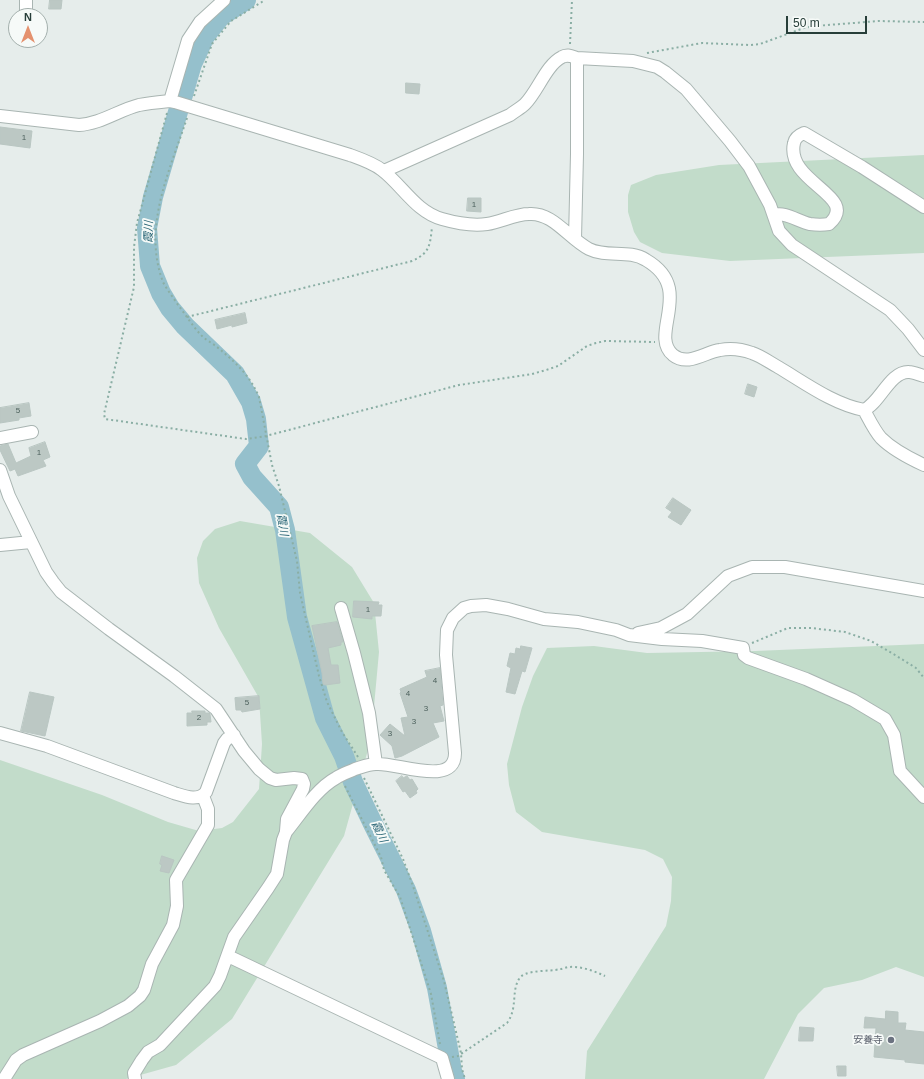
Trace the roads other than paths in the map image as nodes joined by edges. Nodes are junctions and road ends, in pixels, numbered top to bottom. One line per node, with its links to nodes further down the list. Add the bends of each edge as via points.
1 (224, 0): 3 (street, via 200,22 188,40)
2 (573, 56): 5 (street, via 562,57 552,65 526,103 515,112); 7 (street, via 633,62 657,67 665,72 686,89 730,141 749,166); 8 (street, via 577,154)
3 (173, 102): 4 (street, via 139,105 90,124 79,125); 5 (street, via 350,155)
4 (0, 116)
5 (384, 171): 8 (street, via 405,194 433,216 441,219 487,224 529,214 538,215 548,218)
6 (924, 207): 7 (street, via 804,133 795,140 794,158 804,175 834,201 836,217 829,224 818,225 781,214)
7 (774, 215): 9 (street, via 779,231 792,246 890,310)
8 (575, 239): 11 (street, via 598,252 643,258 657,266 668,281 671,301 665,339 673,355 689,360 718,350 752,353 841,404)
9 (924, 350)
10 (924, 376): 11 (street, via 907,372 901,374 870,408)
11 (864, 410): 14 (street, via 881,437)
12 (32, 432): 13 (street)
13 (0, 438)
14 (924, 465)
15 (0, 470): 16 (street, via 9,496)
16 (31, 542): 17 (street); 22 (street, via 46,572 61,592 216,709)
17 (0, 545)
18 (924, 591): 20 (street, via 785,567 752,567 728,576 687,614 661,628)
19 (341, 608): 23 (street, via 369,713)
20 (629, 635): 23 (street, via 578,622 544,619 508,609 477,605 464,608 453,618 447,630 446,655 455,760 444,771 429,772); 25 (street, via 702,641 743,648 744,655 748,658 806,679 853,700 885,719 894,735 900,771)
21 (0, 733): 24 (street, via 47,746 174,793 190,797)
22 (234, 735): 24 (street, via 224,742); 26 (street, via 259,769 270,778 302,779 303,788 287,818)
23 (376, 764): 26 (street, via 335,778 320,790)
24 (203, 796): 28 (street, via 208,809 208,825 176,880 177,906 173,925 152,964 140,996 114,1014 23,1055 16,1060)
25 (924, 798)
26 (286, 832): 27 (street, via 277,874 234,937 229,946)
27 (228, 956): 29 (street, via 215,986 160,1045 148,1052 134,1073); 30 (street, via 442,1058)
28 (4, 1079)
29 (135, 1079)
30 (448, 1079)

